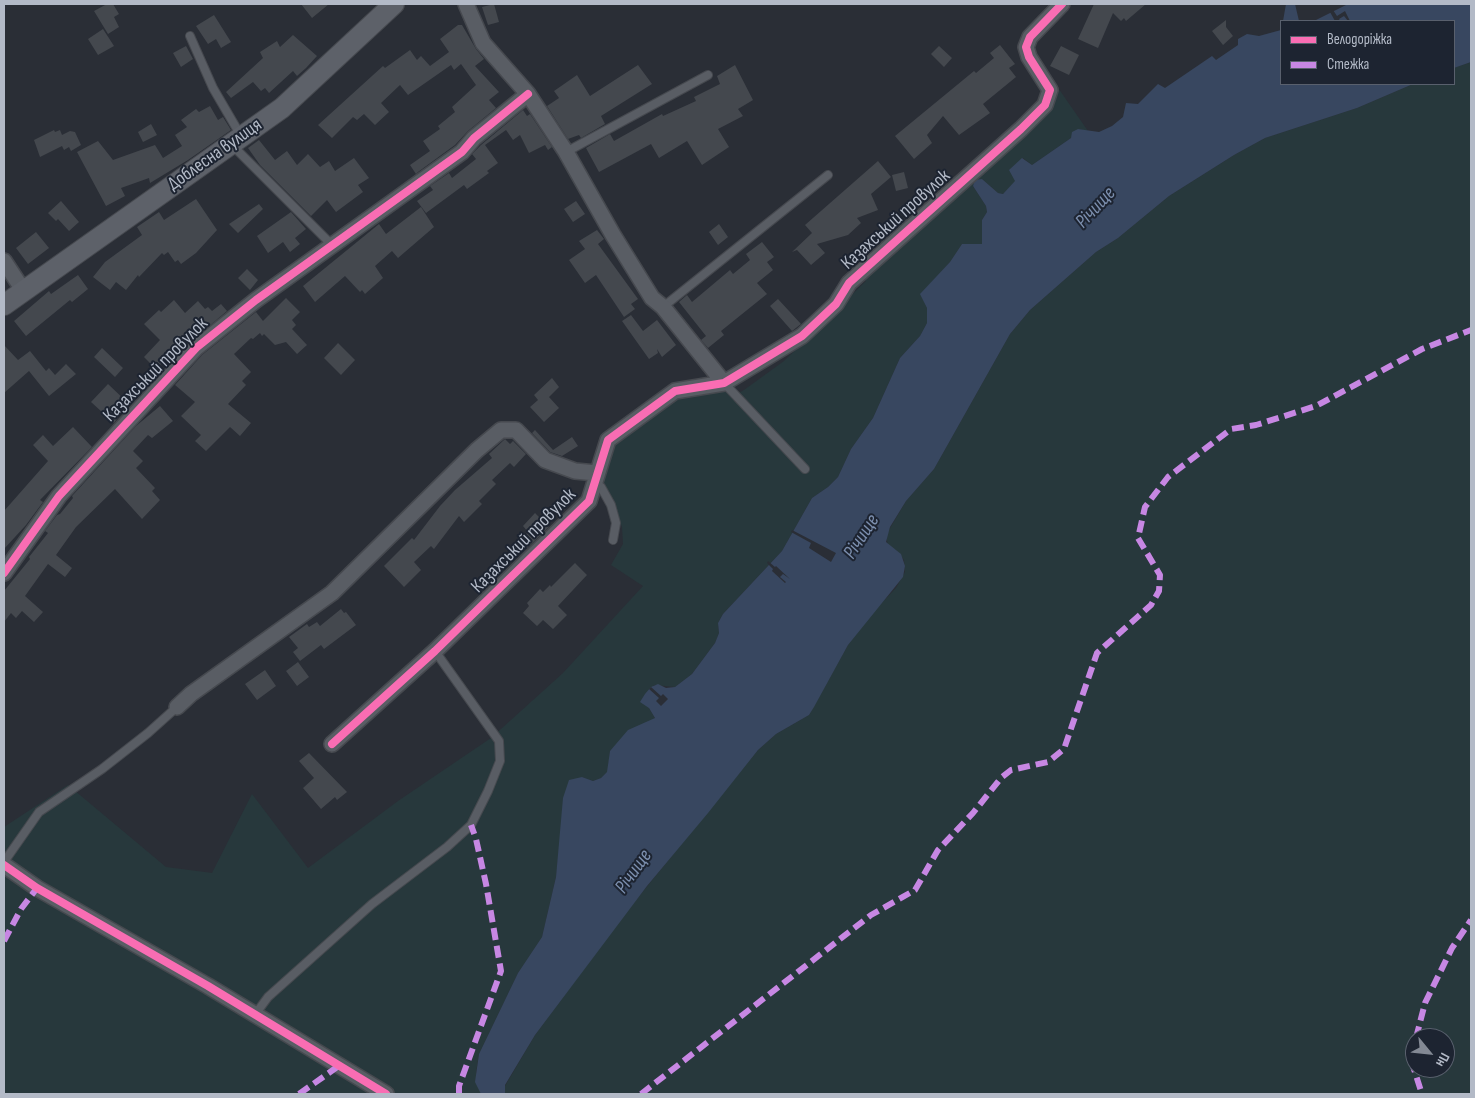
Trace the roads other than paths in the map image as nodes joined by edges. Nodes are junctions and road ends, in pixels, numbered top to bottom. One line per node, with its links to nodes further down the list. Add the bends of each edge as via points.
1 (394, 4): 7 (street, Доблесна вулиця, via 282,108)
2 (466, 4): 6 (street, via 482,43)
3 (1062, 4): 15 (street, Казахський провулок, via 1030,37 1026,47 1028,58 1050,90 1045,105 849,283 836,304 802,336)
4 (190, 36): 7 (lane)
5 (708, 75): 8 (lane)
6 (528, 94): 8 (street); 10 (street, Казахський провулок, via 474,138 462,152)
7 (237, 142): 10 (lane); 12 (street, Доблесна вулиця)
8 (566, 152): 14 (street, via 652,298)
9 (828, 175): 14 (lane)
10 (332, 246): 19 (street, Казахський провулок, via 196,348 59,496)
11 (4, 261): 12 (street)
12 (24, 290): 13 (street, Доблесна вулиця)
13 (4, 305)
14 (663, 307): 15 (street)
15 (724, 383): 16 (lane); 17 (street, Казахський провулок, via 675,391 608,440)
16 (805, 469)
17 (596, 478): 18 (lane, via 611,505 616,523); 20 (street, Казахський провулок, via 589,501); 21 (street, via 545,460 516,430 501,430 332,593)
18 (613, 540)
19 (4, 573)
20 (435, 652): 22 (street, Казахський провулок); 24 (lane, via 499,741 500,760 488,791 470,825 453,842 372,904 268,997)
21 (177, 707): 23 (lane, via 102,769 39,812)
22 (332, 744)
23 (4, 863): 24 (street, via 37,888)
24 (254, 1016): 25 (street)
25 (386, 1094)

